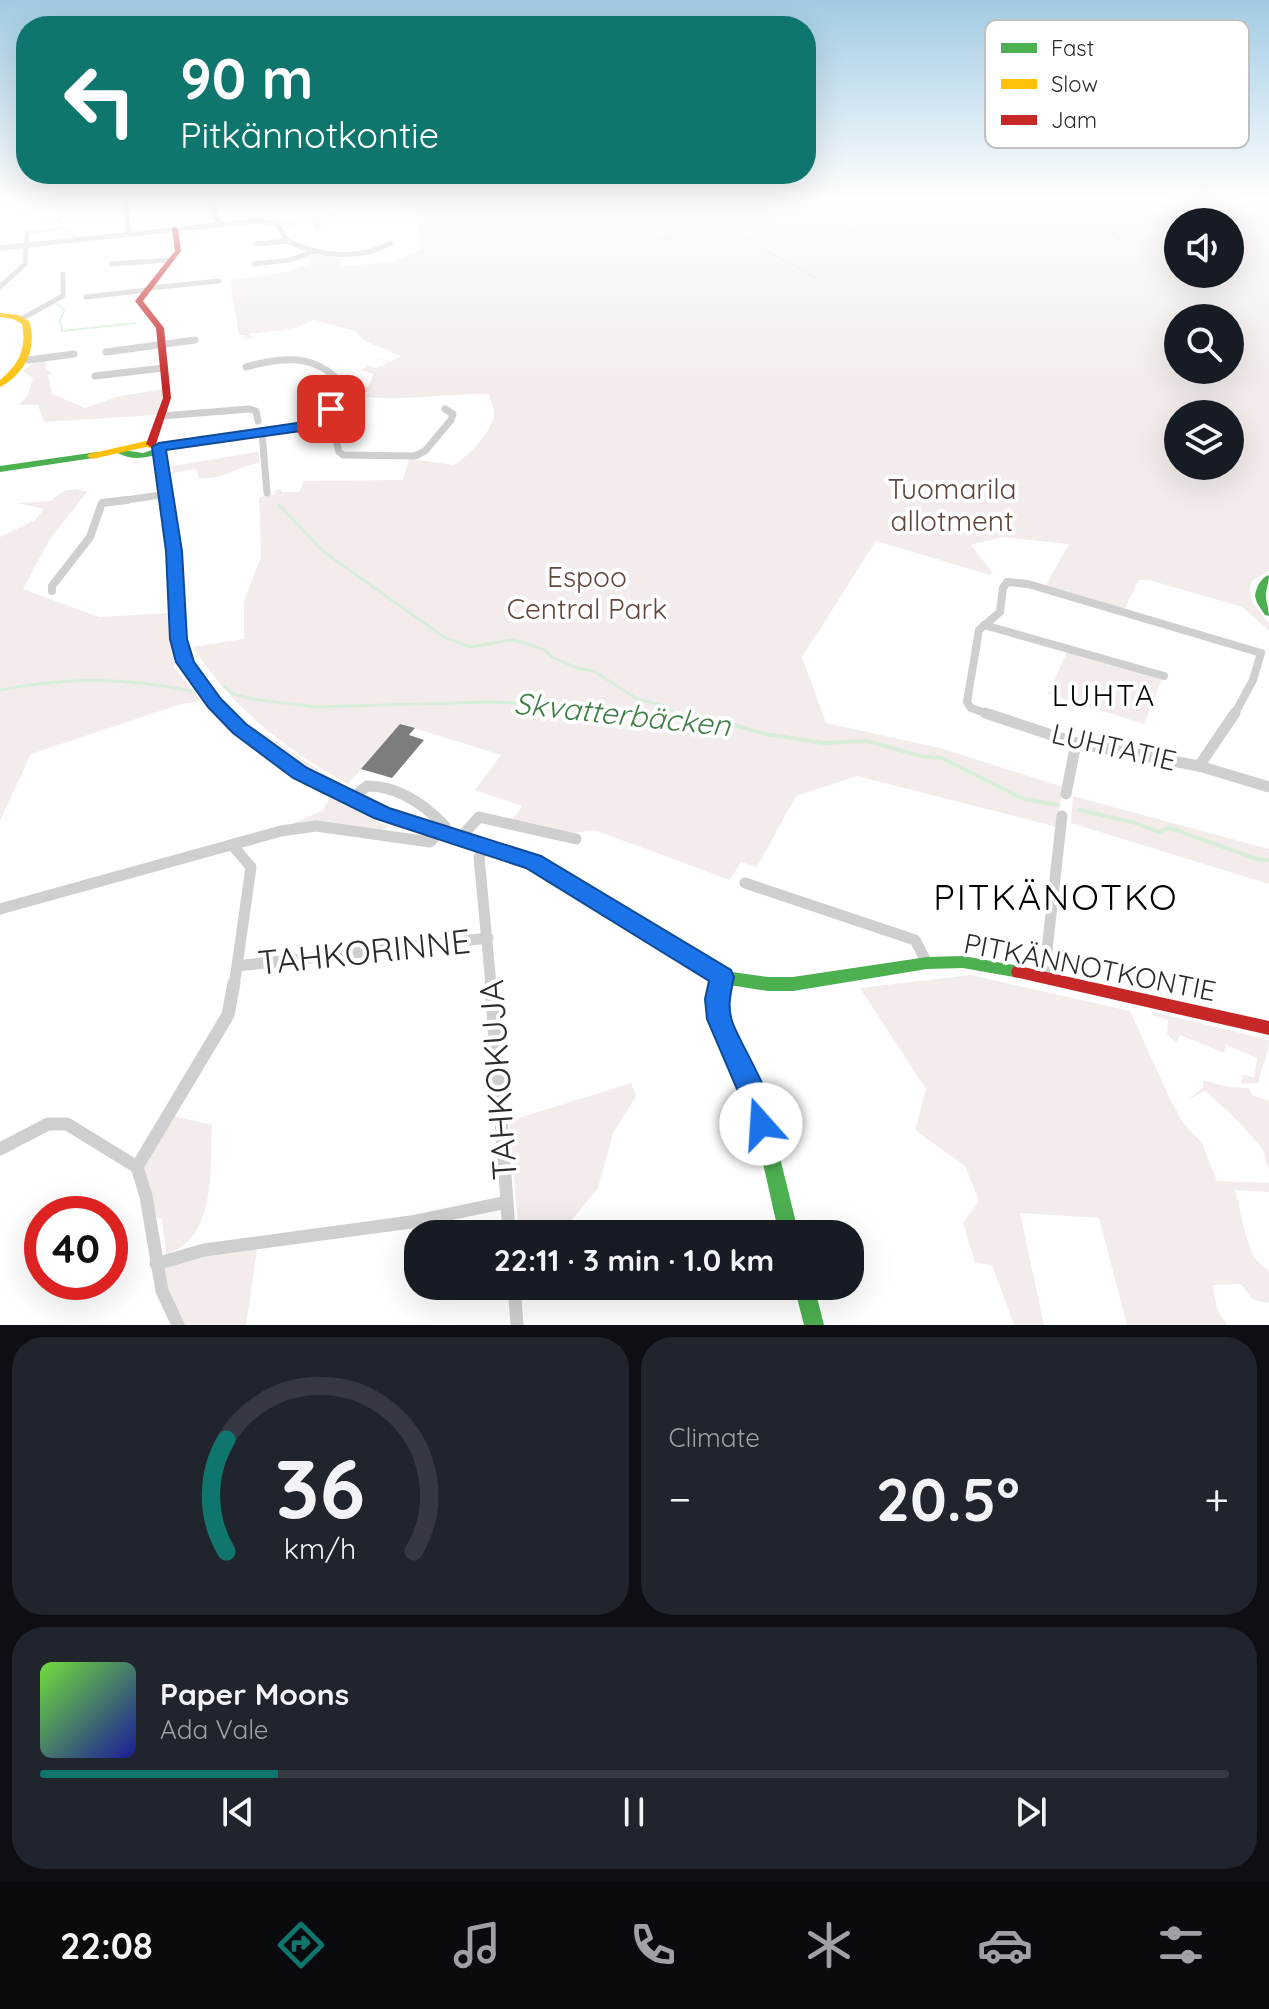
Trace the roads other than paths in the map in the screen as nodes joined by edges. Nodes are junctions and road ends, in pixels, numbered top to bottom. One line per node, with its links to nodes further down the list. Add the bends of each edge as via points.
1 (25, 261): 9 (street)
2 (158, 261): 5 (street)
3 (169, 261): 10 (street)
4 (283, 261): 6 (street)
5 (111, 264)
6 (254, 264)
7 (63, 274): 13 (street, via 63,296)
8 (219, 281): 10 (street)
9 (0, 287)
10 (149, 289): 11 (street); 15 (street, via 139,304 158,323)
11 (86, 297)
12 (0, 315): 13 (street)
13 (21, 319): 18 (street, via 28,329)
14 (195, 340): 15 (street)
15 (161, 344): 16 (street); 20 (street)
16 (106, 352)
17 (74, 354): 18 (street)
18 (28, 360): 22 (street)
19 (246, 367): 26 (street, via 292,357 334,374 331,409)
20 (163, 368): 21 (street); 24 (street, via 167,398)
21 (95, 376)
22 (0, 384)
23 (445, 409): 26 (street, via 453,414 451,420 415,456 343,455 334,432)
24 (162, 416): 25 (street, via 249,409 256,411); 28 (street)
25 (258, 421)
26 (314, 424): 27 (street)
27 (262, 433): 28 (street); 30 (street)
28 (148, 450): 29 (street); 31 (street, PITKÄNNOTKONTIE, via 163,470)
29 (0, 467)
30 (267, 493)
31 (167, 494): 33 (street, via 102,503 94,531); 42 (street, PITKÄNNOTKONTIE, via 185,662 239,729)
32 (1269, 578): 34 (street, via 1259,599)
33 (52, 591)
34 (1269, 613)
35 (984, 625): 36 (street, LUHTATIE, via 1000,612 1007,582 1017,581); 37 (street); 38 (street, LUHTATIE, via 967,702 971,708)
36 (1265, 653): 39 (street, LUHTATIE)
37 (1164, 676)
38 (1076, 743): 39 (street, LUHTATIE); 41 (street)
39 (1199, 766): 40 (street)
40 (1269, 787)
41 (1066, 794)
42 (349, 800): 44 (street, PITKÄNNOTKONTIE); 44 (street, via 367,786 389,789 444,823)
43 (1062, 816): 55 (street)
44 (442, 832): 45 (street, PITKÄNNOTKONTIE); 48 (street, via 430,842 316,826)
45 (461, 837): 46 (street, via 479,817); 47 (street, PITKÄNNOTKONTIE)
46 (576, 839)
47 (485, 845): 51 (street, TAHKOKUJA, via 479,857); 54 (street, PITKÄNNOTKONTIE, via 552,872)
48 (233, 846): 50 (street); 53 (street, via 251,867)
49 (745, 883): 52 (street, via 915,940)
50 (0, 909)
51 (488, 938): 53 (street, TAHKORINNE); 59 (street, TAHKOKUJA)
52 (927, 963): 54 (street, PITKÄNNOTKONTIE, via 793,984); 55 (street, PITKÄNNOTKONTIE, via 963,962)
53 (237, 966): 58 (street, TAHKORINNE, via 228,1015)
54 (722, 977): 61 (street, via 719,1019 756,1103)
55 (1044, 977): 56 (street, PITKÄNNOTKONTIE)
56 (1269, 1028)
57 (0, 1149): 58 (street, via 48,1124 67,1124)
58 (137, 1167): 62 (street)
59 (507, 1202): 60 (street); 62 (street, TAHKOKUJA, via 411,1222 204,1250)
60 (508, 1220)
61 (785, 1220)
62 (156, 1264): 65 (street)
63 (515, 1300): 66 (street)
64 (808, 1300): 67 (street)
65 (178, 1325)
66 (517, 1325)
67 (814, 1325)

